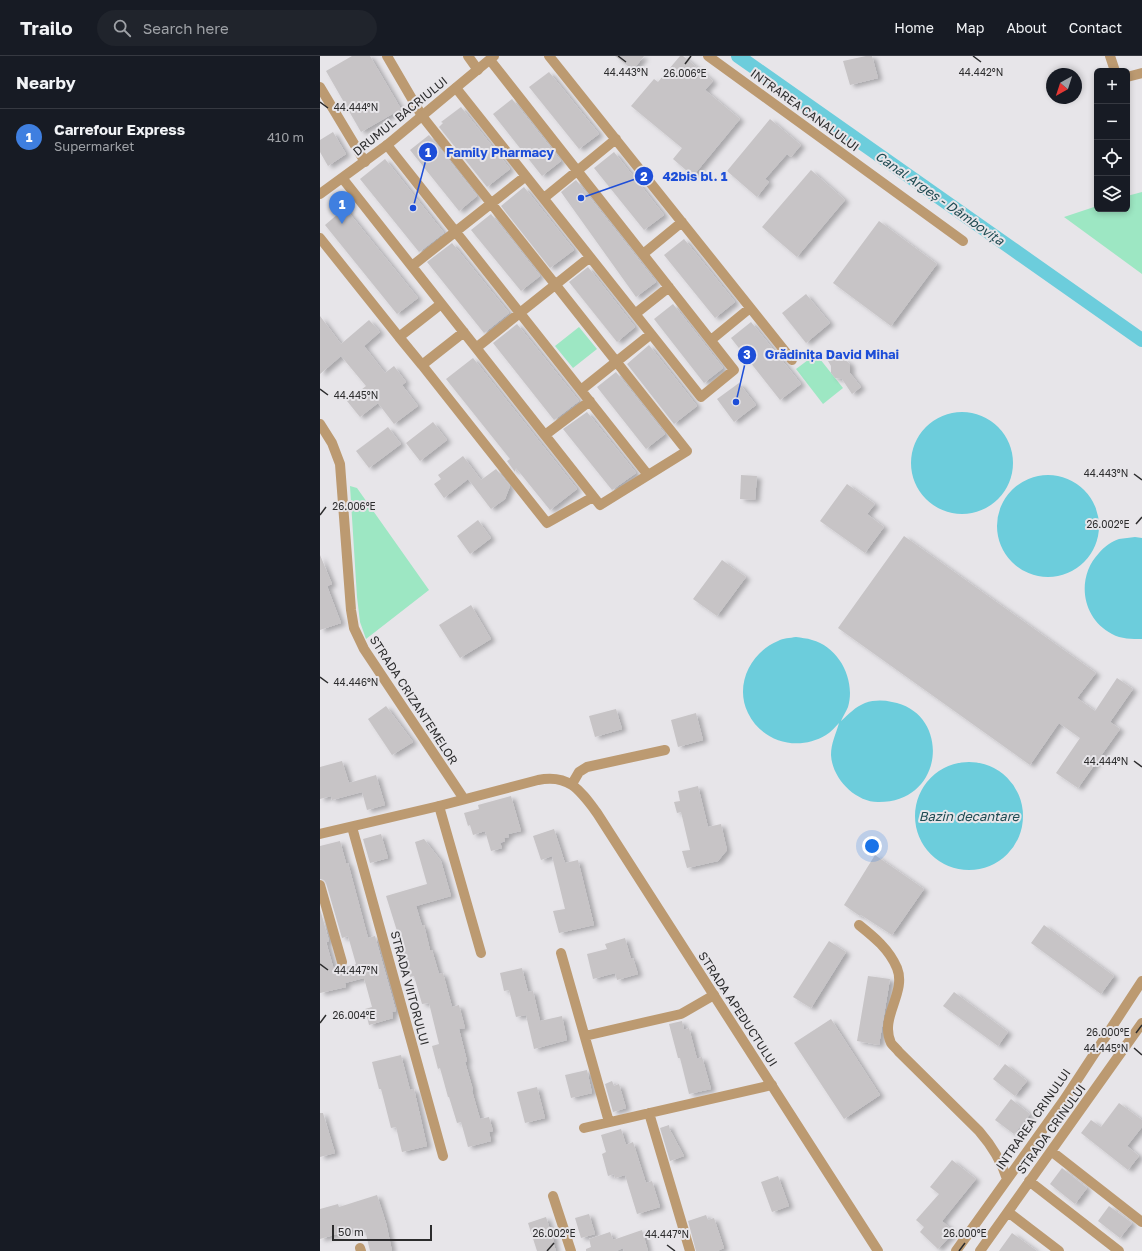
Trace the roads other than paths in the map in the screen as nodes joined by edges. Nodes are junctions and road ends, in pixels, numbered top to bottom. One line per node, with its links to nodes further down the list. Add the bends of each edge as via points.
1 (387, 56): 13 (street)
2 (468, 56): 8 (street)
3 (549, 56): 14 (street)
4 (708, 56): 26 (street, INTRAREA CANALULUI)
5 (1110, 56): 7 (street)
6 (492, 58): 8 (street, DRUMUL BACRIULUI); 17 (street)
7 (1114, 68)
8 (478, 70): 12 (street, DRUMUL BACRIULUI)
9 (1142, 73): 10 (street)
10 (1130, 76)
11 (320, 87): 16 (street)
12 (456, 88): 13 (street, DRUMUL BACRIULUI); 18 (street)
13 (422, 116): 15 (street, DRUMUL BACRIULUI); 22 (street)
14 (616, 140): 17 (street); 23 (street)
15 (386, 145): 16 (street, DRUMUL BACRIULUI); 24 (street)
16 (365, 162): 19 (street, DRUMUL BACRIULUI)
17 (578, 170): 21 (street); 27 (street)
18 (526, 176): 21 (street); 22 (street)
19 (343, 179): 20 (street, DRUMUL BACRIULUI); 29 (street)
20 (320, 193)
21 (544, 198): 28 (street)
22 (491, 204): 24 (street); 30 (street)
23 (682, 222): 27 (street); 33 (street)
24 (456, 232): 29 (street); 34 (street)
25 (320, 238): 38 (street)
26 (963, 241)
27 (643, 254): 31 (street)
28 (590, 257): 30 (street); 35 (street)
29 (412, 266): 32 (street)
30 (555, 285): 34 (street); 42 (street)
31 (669, 287): 35 (street); 39 (street)
32 (441, 304): 36 (street); 38 (street)
33 (750, 308): 39 (street); 41 (street)
34 (520, 313): 40 (street); 44 (street)
35 (635, 314): 37 (street)
36 (464, 332): 40 (street); 43 (street)
37 (651, 334): 39 (street, via 701,396 734,370); 42 (street)
38 (399, 337): 43 (street)
39 (710, 340)
40 (476, 348): 47 (street)
41 (792, 360)
42 (616, 362): 44 (street); 48 (street, via 687,451)
43 (422, 365): 49 (street, via 547,523)
44 (581, 390): 45 (street)
45 (590, 401): 47 (street); 48 (street)
46 (320, 424): 52 (street, STRADA CRIZANTEMELOR, via 340,464 354,628 364,649)
47 (545, 436): 49 (street)
48 (648, 475): 49 (street, via 600,505)
49 (594, 497)
50 (665, 750): 51 (street, via 587,767 579,772)
51 (572, 784): 52 (street, via 550,778); 62 (street, STRADA APEDUCTULUI, via 585,796 597,813)
52 (464, 799): 53 (street)
53 (439, 806): 54 (street); 59 (street)
54 (352, 827): 55 (street); 70 (street, STRADA VIITORULUI)
55 (320, 834)
56 (320, 885): 60 (street)
57 (859, 925): 71 (street, via 877,940 898,969 900,983 889,1017 888,1031 892,1043 991,1144)
58 (561, 953): 64 (street)
59 (481, 954)
60 (342, 962)
61 (1142, 981): 71 (street, INTRAREA CRINULUI, via 1064,1100)
62 (714, 995): 64 (street, via 681,1014); 65 (street, STRADA APEDUCTULUI)
63 (1142, 1023): 69 (street, STRADA CRINULUI)
64 (585, 1036): 67 (street)
65 (772, 1085): 66 (street); 78 (street, STRADA APEDUCTULUI)
66 (649, 1113): 67 (street); 77 (street)
67 (609, 1122): 68 (street)
68 (584, 1128)
69 (1051, 1151): 72 (street, STRADA CRINULUI); 75 (street)
70 (443, 1156)
71 (1007, 1179): 79 (street, INTRAREA CRINULUI)
72 (1029, 1181): 74 (street, STRADA CRINULUI); 82 (street)
73 (554, 1196): 76 (street)
74 (1008, 1212): 80 (street, STRADA CRINULUI); 81 (street)
75 (1142, 1222)
76 (571, 1251)
77 (690, 1251)
78 (878, 1251)
79 (956, 1251)
80 (980, 1251)
81 (1059, 1251)
82 (1119, 1251)

